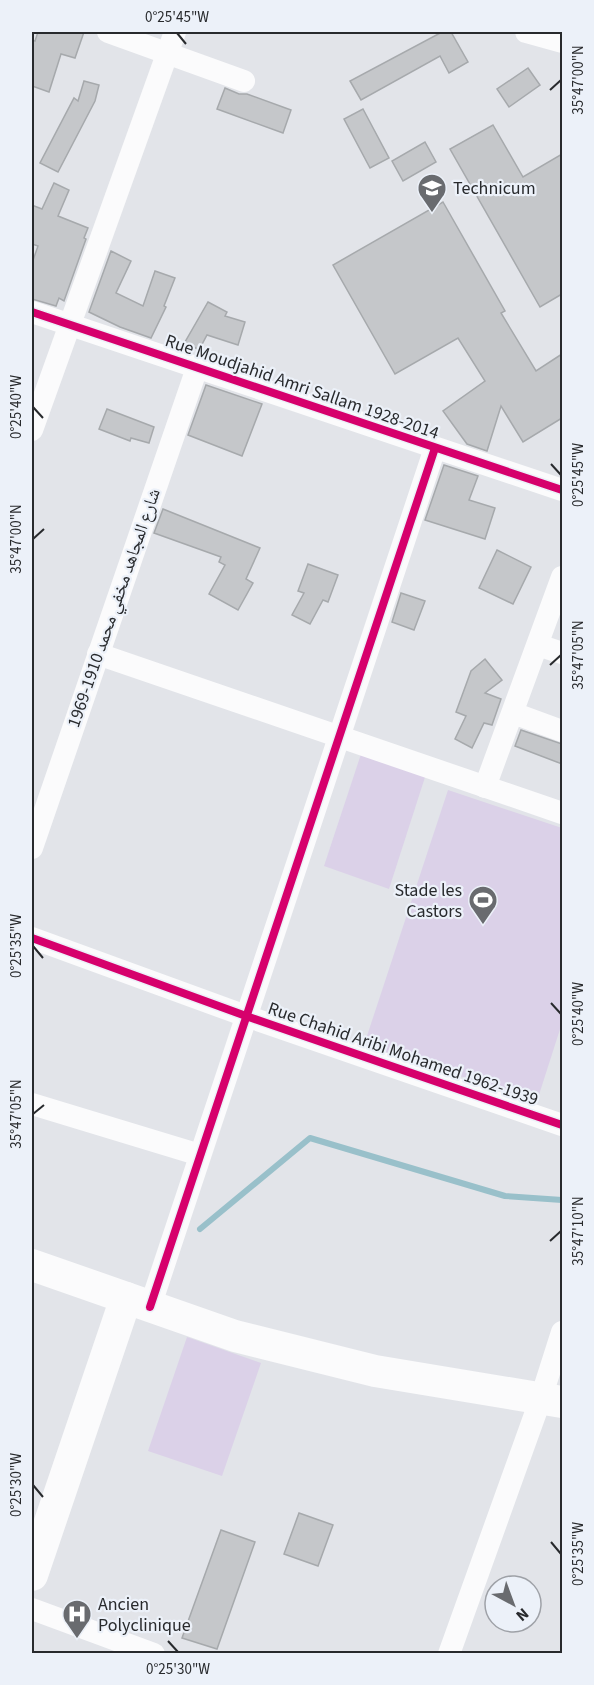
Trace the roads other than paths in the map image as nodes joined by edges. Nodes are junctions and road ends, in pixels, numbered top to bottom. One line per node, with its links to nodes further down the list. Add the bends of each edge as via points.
1 (108, 32): 3 (street)
2 (526, 32): 4 (street)
3 (172, 42): 5 (street); 7 (street)
4 (562, 42)
5 (244, 81)
6 (32, 312): 7 (street, Rue Moudjahid Amri Sallam 1928-2014)
7 (69, 325): 8 (street, Rue Moudjahid Amri Sallam 1928-2014); 9 (street)
8 (197, 368): 10 (street, Rue Moudjahid Amri Sallam 1928-2014); 15 (street, شارع المجاهد مخفي محمد 1910-1969)
9 (32, 430)
10 (435, 448): 11 (street, Rue Moudjahid Amri Sallam 1928-2014); 18 (street)
11 (562, 490)
12 (562, 577): 13 (street)
13 (538, 645): 14 (street); 16 (street)
14 (562, 653)
15 (98, 654): 18 (street); 21 (street, شارع المجاهد مخفي محمد 1910-1969)
16 (513, 713): 17 (street); 19 (street)
17 (562, 731)
18 (339, 736): 19 (street); 23 (street)
19 (486, 787): 20 (street)
20 (562, 813)
21 (32, 848)
22 (32, 938): 23 (street, Rue Chahid Aribi Mohamed 1962-1939)
23 (246, 1016): 25 (street, Rue Chahid Aribi Mohamed 1962-1939); 26 (street)
24 (32, 1104): 26 (street)
25 (562, 1125)
26 (200, 1155): 28 (street)
27 (32, 1265): 28 (main road)
28 (138, 1302): 30 (main road, via 235,1336 375,1371); 31 (main road)
29 (562, 1332): 30 (street)
30 (552, 1400): 34 (street)
31 (32, 1575)
32 (32, 1609): 33 (street)
33 (154, 1653)
34 (449, 1653)

